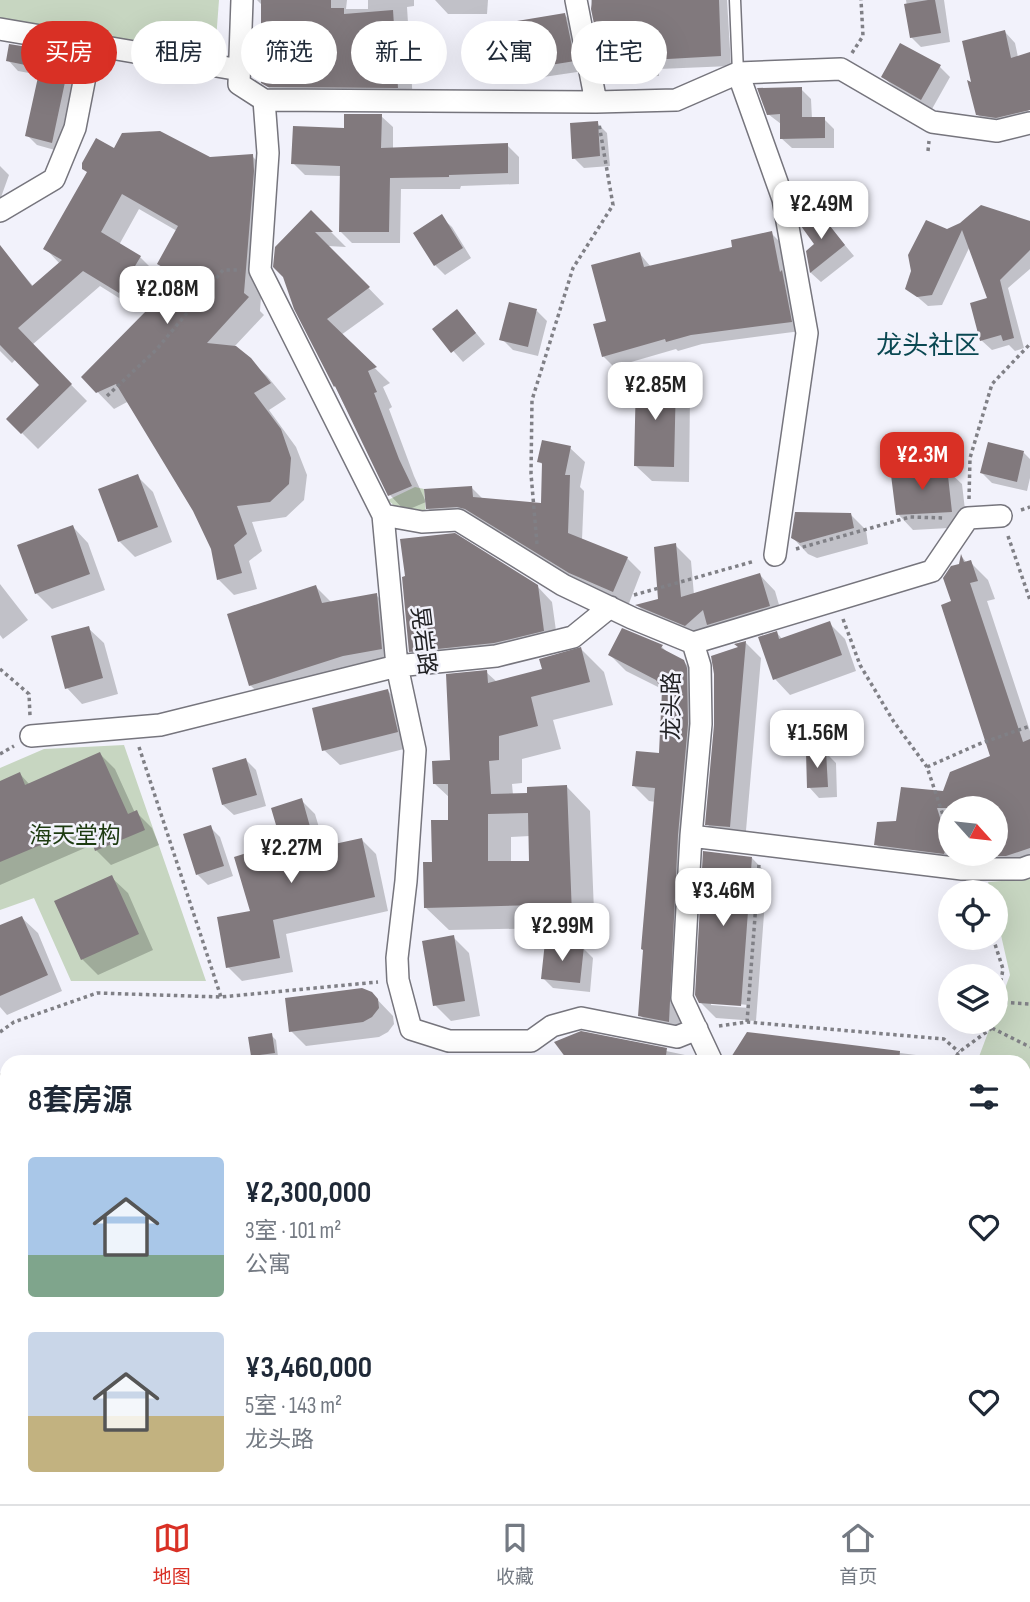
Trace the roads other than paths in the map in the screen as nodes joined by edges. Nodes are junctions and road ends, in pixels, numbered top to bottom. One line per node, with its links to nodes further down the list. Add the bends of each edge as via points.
1 (242, 0): 7 (street)
2 (576, 0): 11 (street)
3 (734, 0): 8 (lane)
4 (0, 29): 5 (street)
5 (21, 33)
6 (117, 50): 7 (street)
7 (240, 70): 10 (street, via 239,84)
8 (738, 73): 11 (street, via 676,100); 12 (street, via 841,69 932,122 997,131); 16 (street, via 783,199 807,333)
9 (84, 84): 13 (street, via 75,128 54,179)
10 (264, 100): 11 (street); 14 (street, 晃岩路, via 268,153 260,270)
11 (596, 102)
12 (1030, 123)
13 (0, 211)
14 (383, 515): 17 (street, 龙头路, via 422,522 458,520 564,585); 19 (street, 晃岩路)
15 (1001, 516): 18 (street, via 968,518 932,571)
16 (775, 555)
17 (610, 607): 18 (street, 龙头路); 19 (street, via 573,637 496,656)
18 (693, 643): 21 (street, 龙头路, via 700,666 701,724)
19 (397, 666): 20 (street, via 160,725); 23 (street, 晃岩路, via 415,750 397,958 411,1029 449,1041 531,1041 552,1026 581,1018 677,1037)
20 (31, 736)
21 (691, 836): 22 (street, via 961,869); 23 (street, 龙头路, via 682,998)
22 (1030, 866)
23 (697, 1029): 24 (street, 龙头路)
24 (709, 1055)

